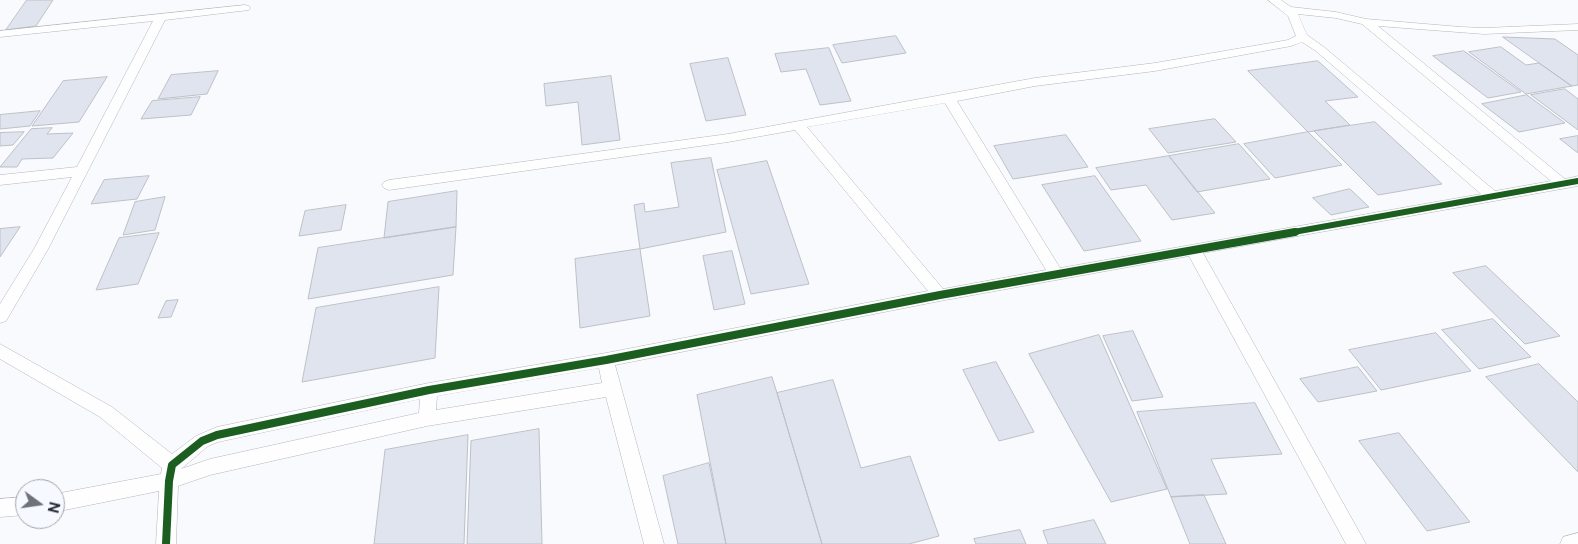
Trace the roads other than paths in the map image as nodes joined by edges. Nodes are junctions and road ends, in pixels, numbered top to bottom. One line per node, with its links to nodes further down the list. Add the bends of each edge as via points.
1 (1273, 0): 3 (street)
2 (246, 8): 4 (street)
3 (1291, 10): 5 (street); 8 (street)
4 (161, 17): 7 (street); 11 (street)
5 (1366, 22): 6 (street, via 1484,31); 14 (street)
6 (1578, 27)
7 (0, 34)
8 (1302, 37): 9 (street, via 1291,43 1035,82); 16 (street, via 1320,48)
9 (949, 99): 10 (street); 18 (street)
10 (798, 125): 15 (street, via 719,140); 19 (street)
11 (82, 172): 12 (street); 20 (street)
12 (0, 180)
13 (1578, 181): 14 (street)
14 (1562, 183): 16 (street)
15 (389, 185)
16 (1492, 196): 17 (street)
17 (1194, 251): 18 (street); 33 (street)
18 (1057, 275): 19 (street)
19 (940, 295): 22 (street)
20 (0, 317)
21 (0, 351): 26 (street, via 106,412)
22 (606, 360): 23 (street); 24 (street)
23 (429, 390): 25 (street); 26 (street, via 217,435 202,441)
24 (612, 390): 25 (street); 32 (street)
25 (427, 419): 26 (street)
26 (170, 473): 27 (street); 31 (street)
27 (65, 500)
28 (15, 507): 29 (street)
29 (0, 508)
30 (1578, 542): 34 (street)
31 (166, 544)
32 (654, 544)
33 (1356, 544)
34 (1570, 544)

